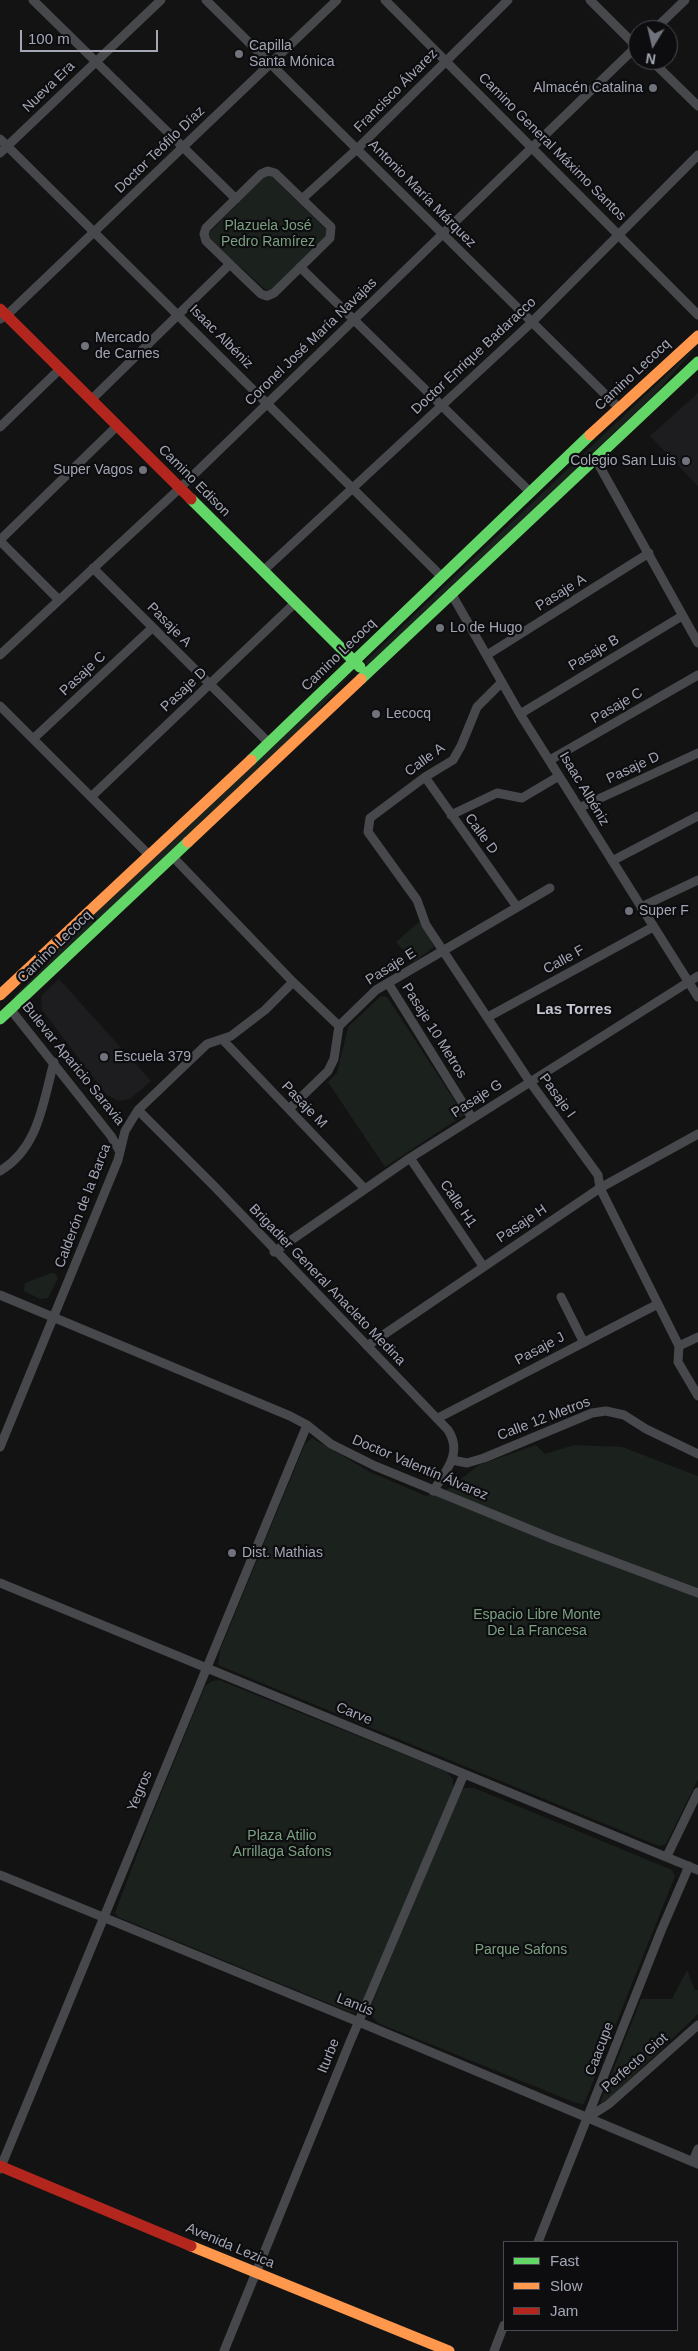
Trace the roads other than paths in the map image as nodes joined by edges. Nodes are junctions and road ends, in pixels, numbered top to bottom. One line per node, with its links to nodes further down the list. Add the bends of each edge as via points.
1 (33, 0): 13 (street)
2 (160, 0): 13 (street, Nueva Era)
3 (206, 0): 14 (street, Antonio María Márquez)
4 (337, 0): 14 (street, Doctor Teófilo Díaz)
5 (385, 0): 12 (street, Camino General Máximo Santos)
6 (508, 0): 12 (street, Francisco Álvarez)
7 (590, 0): 10 (street)
8 (685, 0): 9 (street)
9 (664, 20)
10 (628, 37)
11 (628, 57): 19 (street, Coronel José María Navajas)
12 (447, 60): 19 (street, Camino General Máximo Santos); 20 (street, Francisco Álvarez)
13 (96, 61): 17 (street, Nueva Era); 18 (street)
14 (271, 63): 18 (street, Doctor Teófilo Díaz); 20 (street, Antonio María Márquez)
15 (660, 70): 16 (street)
16 (698, 106)
17 (2, 146): 24 (street, Isaac Albéniz)
18 (183, 147): 22 (street); 24 (street, Doctor Teófilo Díaz)
19 (533, 147): 25 (street, Coronel José María Navajas); 26 (street, Camino General Máximo Santos)
20 (357, 149): 23 (street, Francisco Álvarez); 25 (street, Antonio María Márquez)
21 (698, 155): 26 (street, Doctor Enrique Badaracco)
22 (236, 199): 23 (street, via 268,171 275,173); 27 (street, via 206,228 204,234 206,241)
23 (302, 199): 28 (street, via 332,233)
24 (93, 233): 29 (street, Doctor Teófilo Díaz); 30 (street, Isaac Albéniz)
25 (442, 234): 32 (street, Coronel José María Navajas); 33 (street, Antonio María Márquez)
26 (620, 235): 31 (street, Camino General Máximo Santos); 33 (street, Doctor Enrique Badaracco)
27 (230, 264): 28 (street, via 267,296); 30 (street)
28 (300, 267): 32 (street)
29 (2, 314): 36 (street, Camino Edison)
30 (178, 314): 37 (street); 38 (street, Isaac Albéniz)
31 (698, 315)
32 (354, 319): 38 (street, Coronel José María Navajas); 39 (street)
33 (531, 322): 39 (street, Doctor Enrique Badaracco); 40 (street, Antonio María Márquez)
34 (698, 336): 40 (street, Camino Lecocq)
35 (698, 362): 43 (street, Camino Lecocq)
36 (60, 369): 37 (street, Camino Edison); 42 (street)
37 (91, 400): 41 (street, Camino Edison)
38 (268, 403): 44 (street, Coronel José María Navajas); 45 (street, Isaac Albéniz)
39 (442, 406): 45 (street, Doctor Enrique Badaracco); 46 (street)
40 (619, 408): 46 (street, Camino Lecocq)
41 (117, 426): 44 (street, Camino Edison); 47 (street)
42 (0, 427)
43 (595, 458): 48 (street); 52 (street, Camino Lecocq)
44 (180, 488): 49 (street, Coronel José María Navajas); 50 (street, Camino Edison)
45 (353, 488): 50 (street, Doctor Enrique Badaracco); 51 (street, Isaac Albéniz)
46 (530, 492): 51 (street, Camino Lecocq)
47 (0, 540): 53 (street)
48 (649, 553): 55 (street); 59 (street, Pasaje A)
49 (93, 568): 53 (street, Coronel José María Navajas); 56 (street, Pasaje A)
50 (263, 571): 54 (street, Camino Edison)
51 (442, 576): 60 (street, Camino Lecocq)
52 (451, 593): 59 (street, Isaac Albéniz); 61 (street, Camino Lecocq)
53 (59, 600): 58 (street, Coronel José María Navajas)
54 (296, 603): 60 (street, Camino Edison); 64 (street, Pasaje D)
55 (682, 616): 57 (street); 66 (street, Pasaje B)
56 (152, 628): 64 (street, Pasaje A); 67 (street, Pasaje C)
57 (698, 643)
58 (0, 655)
59 (487, 655): 63 (street, Isaac Albéniz)
60 (355, 662): 61 (street, Camino Edison); 68 (street, Camino Lecocq)
61 (366, 674): 79 (street, Camino Lecocq)
62 (698, 675): 70 (street, Pasaje C)
63 (502, 682): 66 (street, Isaac Albéniz); 72 (street, Calle A, via 477,707 452,760)
64 (209, 684): 68 (street, Pasaje A); 73 (street, Pasaje D)
65 (0, 706): 67 (street)
66 (520, 714): 70 (street, Isaac Albéniz)
67 (33, 739): 73 (street)
68 (268, 742): 78 (street, Camino Lecocq)
69 (698, 753): 74 (street, Pasaje D)
70 (550, 760): 71 (street, Isaac Albéniz)
71 (559, 776): 74 (street, Isaac Albéniz); 75 (street, via 522,798 497,792)
72 (425, 777): 75 (street, Calle D); 77 (street, Calle A, via 370,818)
73 (90, 797): 78 (street)
74 (579, 808): 80 (street, Isaac Albéniz)
75 (450, 815): 83 (street, Calle D)
76 (698, 816): 80 (street)
77 (367, 826): 86 (street, Pasaje I, via 368,832 417,900 426,925)
78 (149, 854): 91 (street, Camino Lecocq)
79 (172, 856): 89 (street); 93 (street, Camino Lecocq)
80 (612, 861): 84 (street, Isaac Albéniz)
81 (698, 880): 84 (street)
82 (550, 888): 83 (street, Pasaje E)
83 (517, 907): 86 (street, Pasaje E)
84 (641, 907): 85 (street, Isaac Albéniz)
85 (653, 927): 88 (street, Isaac Albéniz); 94 (street, Calle F)
86 (444, 951): 90 (street, Pasaje E); 94 (street, Pasaje I)
87 (698, 976): 88 (street, Pasaje G)
88 (688, 980): 92 (street, Isaac Albéniz); 99 (street, Pasaje G)
89 (293, 982): 96 (street); 97 (street, Calderón de la Barca, via 265,1010 231,1036)
90 (388, 983): 96 (street, Pasaje E, via 376,990); 102 (street, Pasaje 10 Metros)
91 (0, 996): 93 (street, Bulevar Aparicio Saravia)
92 (698, 997)
93 (11, 1010): 95 (street, Camino Lecocq); 98 (street, Bulevar Aparicio Saravia)
94 (488, 1017): 99 (street, Pasaje I)
95 (0, 1019)
96 (339, 1026): 100 (street, via 332,1064)
97 (222, 1039): 100 (street, Pasaje M); 101 (street, Calderón de la Barca, via 208,1044)
98 (54, 1062): 104 (street, Bulevar Aparicio Saravia); 106 (street, via 32,1139 24,1152)
99 (530, 1082): 102 (street, Pasaje G); 107 (street, Pasaje I, via 598,1175)
100 (289, 1109): 108 (street, Pasaje M)
101 (138, 1110): 104 (street, Calderón de la Barca, via 128,1122); 109 (street, Brigadier General Anacleto Medina)
102 (472, 1118): 105 (street, Pasaje G)
103 (698, 1134): 107 (street, Pasaje H)
104 (120, 1152): 114 (street, Calderón de la Barca)
105 (410, 1158): 108 (street, Pasaje G); 110 (street, Calle H1)
106 (0, 1170)
107 (600, 1188): 110 (street, Pasaje H); 113 (street, Pasaje I)
108 (365, 1189): 109 (street, Pasaje G)
109 (274, 1252): 117 (street, Brigadier General Anacleto Medina)
110 (483, 1266): 117 (street, Pasaje H)
111 (0, 1295): 114 (street, Doctor Valentín Álvarez)
112 (561, 1297): 116 (street)
113 (656, 1305): 116 (street, Pasaje J); 118 (street, Pasaje I)
114 (53, 1318): 121 (street, Doctor Valentín Álvarez); 122 (street, Calderón de la Barca)
115 (698, 1338): 118 (street)
116 (583, 1341): 120 (street, Pasaje J)
117 (367, 1346): 120 (street, Brigadier General Anacleto Medina)
118 (679, 1346): 119 (street, Pasaje I, via 678,1362)
119 (698, 1396)
120 (438, 1418): 124 (street, Brigadier General Anacleto Medina, via 455,1442)
121 (307, 1425): 125 (street, Doctor Valentín Álvarez, via 351,1455); 128 (street, Yegros)
122 (0, 1447)
123 (698, 1454): 124 (street, Calle 12 Metros, via 624,1415 592,1412 484,1458 467,1463)
124 (452, 1460): 125 (street)
125 (433, 1491): 127 (street, Doctor Valentín Álvarez)
126 (0, 1583): 128 (street, Carve)
127 (698, 1593)
128 (206, 1668): 129 (street, Carve); 134 (street, Yegros)
129 (464, 1774): 131 (street, Carve); 135 (street, Iturbe)
130 (698, 1792): 131 (street)
131 (668, 1856): 132 (street, Carve)
132 (694, 1868): 137 (street, Caacupe, via 661,1930)
133 (0, 1875): 134 (street, Lanús)
134 (103, 1918): 135 (street, Lanús); 140 (street, Yegros)
135 (360, 2022): 137 (street, Lanús); 142 (street, Iturbe)
136 (698, 2025): 137 (street, Perfecto Giot, via 610,2104)
137 (587, 2118): 139 (street, Lanús); 141 (street, Caacupe)
138 (698, 2149): 139 (street)
139 (695, 2163)
140 (0, 2167): 142 (street, Avenida Lezica)
141 (538, 2241)
142 (256, 2273): 144 (street, Iturbe); 145 (street, Avenida Lezica)
143 (503, 2328): 146 (street)
144 (224, 2351)
145 (449, 2351)
146 (494, 2351)

